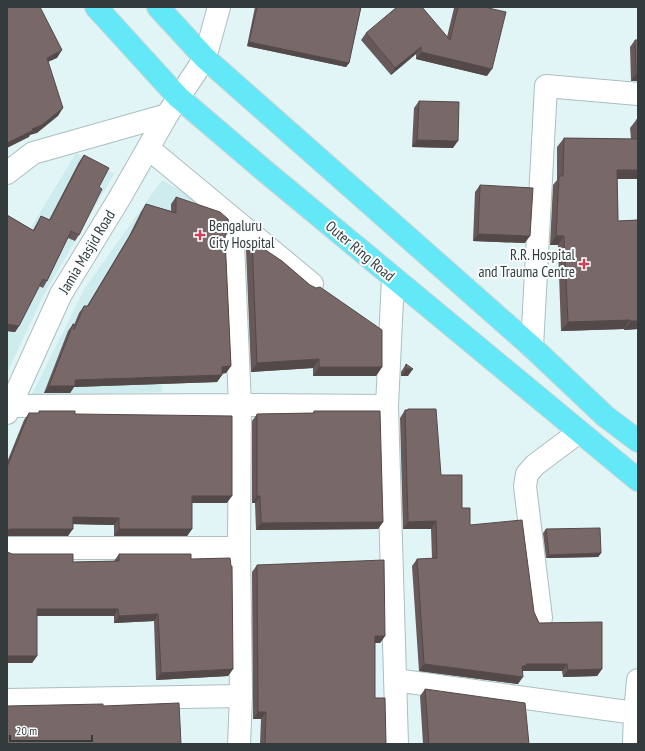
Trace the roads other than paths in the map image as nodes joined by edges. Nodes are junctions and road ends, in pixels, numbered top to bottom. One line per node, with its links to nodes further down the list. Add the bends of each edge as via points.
1 (96, 7): 6 (highway, Outer Ring Road)
2 (158, 7): 4 (highway)
3 (219, 7): 4 (street, Jamia Masjid Road)
4 (205, 58): 6 (street, Jamia Masjid Road); 13 (highway)
5 (638, 94): 13 (street, via 546,86)
6 (178, 97): 7 (street, Jamia Masjid Road); 11 (highway, Outer Ring Road)
7 (167, 115): 8 (street, Jamia Masjid Road); 9 (street, via 33,153)
8 (148, 148): 12 (street); 16 (street, Jamia Masjid Road, via 61,294)
9 (7, 173)
10 (233, 244): 14 (street)
11 (393, 278): 15 (street); 17 (highway, Outer Ring Road)
12 (312, 284)
13 (532, 347): 18 (highway, via 605,416)
14 (240, 405): 15 (street); 16 (street); 21 (street)
15 (387, 406): 23 (street)
16 (9, 410)
17 (578, 432): 19 (highway, Outer Ring Road); 22 (street, via 527,474 525,486)
18 (638, 441)
19 (638, 480)
20 (7, 548): 21 (street)
21 (239, 548): 25 (street)
22 (540, 618)
23 (395, 680): 27 (street); 29 (street)
24 (638, 680): 27 (street)
25 (241, 696): 26 (street); 28 (street)
26 (7, 700)
27 (635, 713): 30 (street)
28 (239, 744)
29 (397, 744)
30 (634, 744)

